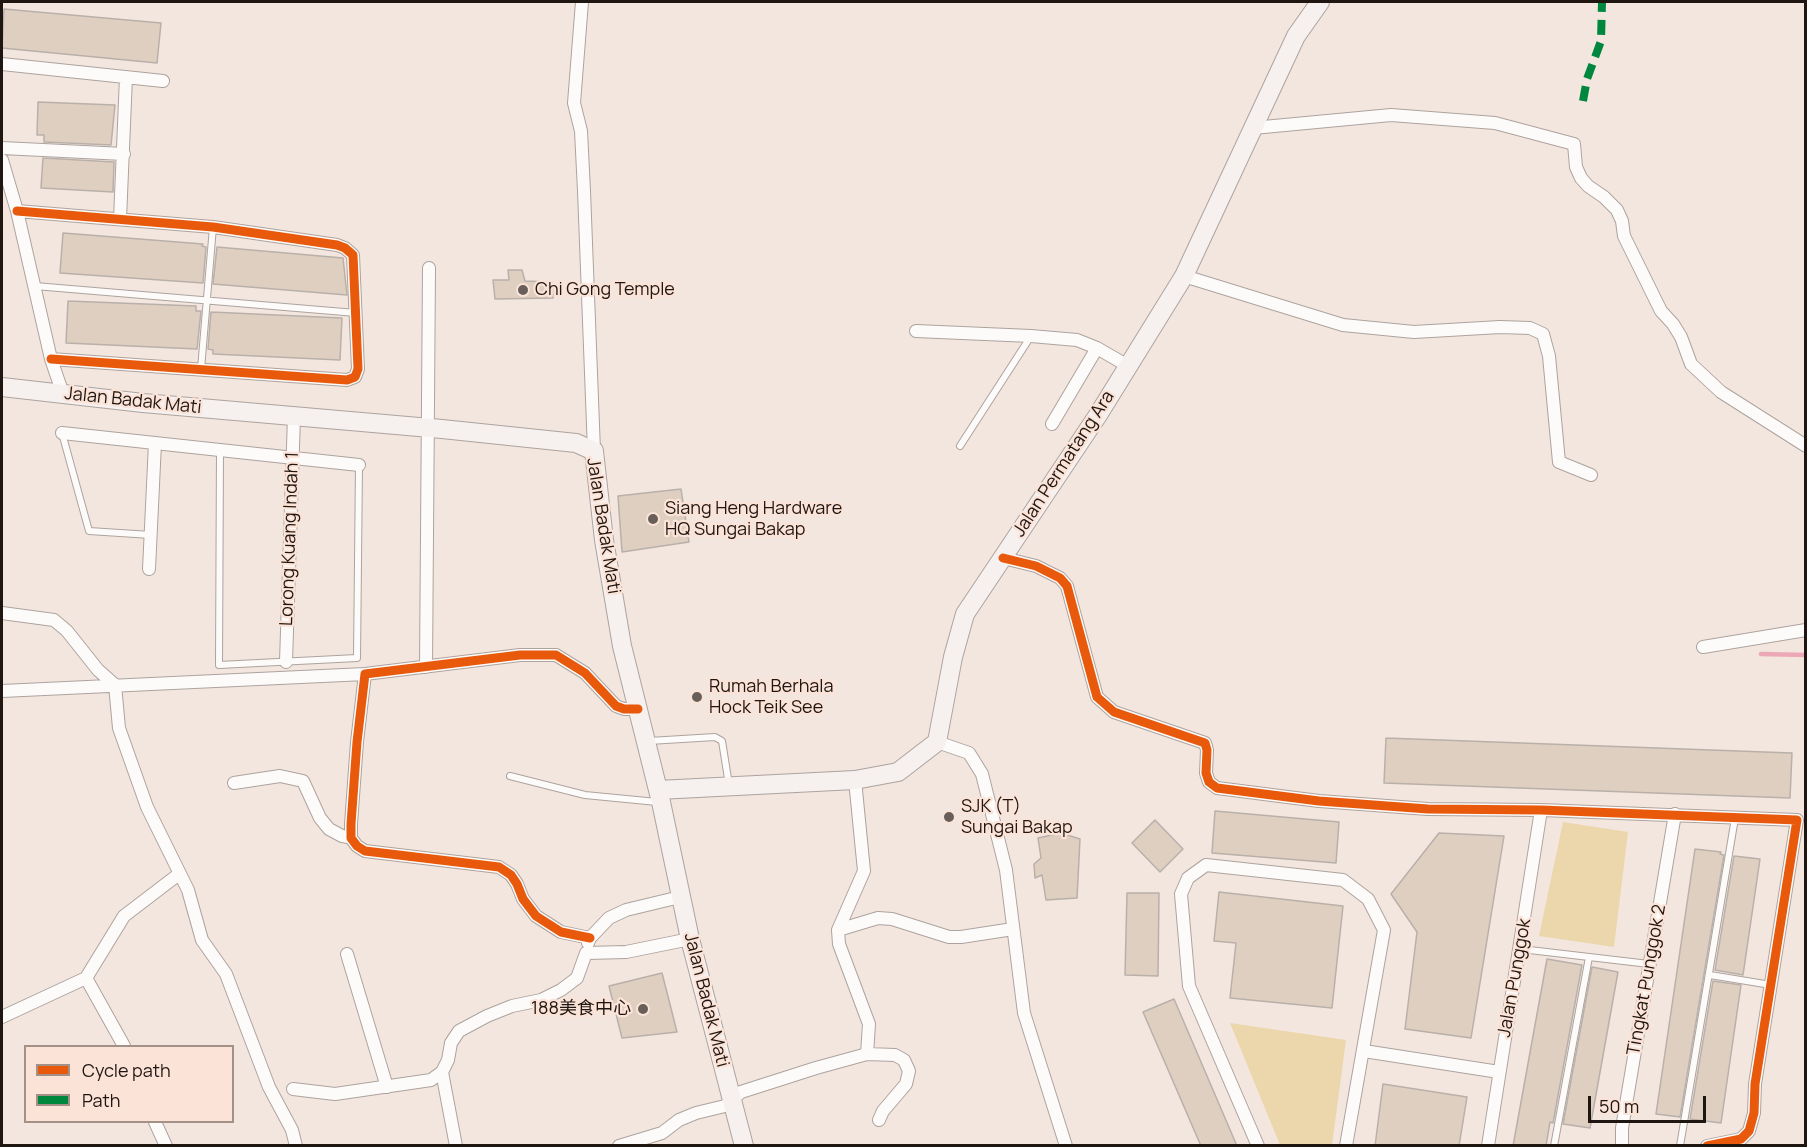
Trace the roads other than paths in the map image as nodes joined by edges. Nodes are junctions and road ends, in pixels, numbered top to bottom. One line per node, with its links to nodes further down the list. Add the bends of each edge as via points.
1 (1320, 2): 6 (main road, Jalan Permatang Ara, via 1296,36)
2 (579, 3): 34 (street, via 574,103 581,131)
3 (2, 64): 4 (street)
4 (126, 77): 5 (street); 8 (street)
5 (163, 81)
6 (1253, 128): 14 (main road, Jalan Permatang Ara); 32 (street, via 1391,115 1495,123 1574,144 1581,178 1617,210 1624,236 1661,312 1681,337 1691,364 1720,392)
7 (2, 148): 8 (street)
8 (124, 154): 11 (street)
9 (2, 160): 10 (street)
10 (17, 211): 11 (street); 15 (street)
11 (120, 219): 12 (street)
12 (213, 227): 16 (lane); 17 (street, via 345,248 353,255)
13 (429, 268): 28 (street)
14 (1184, 276): 22 (main road, Jalan Permatang Ara); 37 (street, via 1343,325 1414,332 1530,328 1543,334 1549,356 1559,462)
15 (34, 286): 16 (lane); 21 (street)
16 (207, 300): 17 (lane); 23 (lane)
17 (356, 313): 23 (street, via 358,369 355,377 347,380)
18 (916, 332): 19 (street)
19 (1031, 336): 20 (street, via 1077,340); 31 (lane)
20 (1097, 348): 22 (street); 27 (street)
21 (51, 359): 23 (street); 25 (street)
22 (1128, 366): 39 (main road, Jalan Permatang Ara)
23 (201, 369)
24 (2, 387): 25 (main road, Jalan Badak Mati)
25 (63, 394): 26 (main road, Jalan Badak Mati)
26 (294, 416): 28 (main road, Jalan Badak Mati); 35 (street, Lorong Kuang Indah 1)
27 (1052, 424)
28 (428, 427): 34 (main road, Jalan Badak Mati, via 576,443); 45 (street)
29 (62, 433): 30 (street); 38 (lane, via 89,531)
30 (155, 443): 33 (street); 38 (street)
31 (960, 446)
32 (1806, 446)
33 (220, 450): 35 (street); 44 (lane, via 219,665)
34 (594, 452): 49 (main road, Jalan Badak Mati, via 618,622)
35 (293, 458): 36 (street); 44 (street, Lorong Kuang Indah 1)
36 (359, 465): 44 (lane, via 357,658)
37 (1591, 475)
38 (151, 535): 40 (street)
39 (1003, 558): 51 (main road, Jalan Permatang Ara, via 965,614 952,657); 57 (street, via 1042,568 1060,578 1067,586 1097,697 1114,712 1205,743 1206,773 1217,789 1428,809)
40 (149, 569)
41 (2, 613): 47 (street, via 54,620)
42 (1806, 630): 43 (street)
43 (1703, 647)
44 (286, 662)
45 (426, 667): 46 (street); 49 (street, via 520,655 556,655 585,673 616,706)
46 (364, 674): 47 (street); 61 (street)
47 (115, 685): 48 (street); 62 (street, via 119,728 130,761)
48 (2, 691)
49 (638, 709): 50 (main road, Jalan Badak Mati)
50 (645, 741): 55 (lane, via 715,737 722,741); 56 (main road, Jalan Badak Mati)
51 (937, 742): 53 (main road, via 898,772); 64 (street, via 969,753 982,774 1006,870)
52 (510, 777): 56 (lane, via 630,801)
53 (855, 780): 55 (main road); 65 (street, via 864,871)
54 (234, 783): 61 (street, via 280,776 303,781 329,829)
55 (729, 785): 56 (main road)
56 (659, 796): 63 (main road, Jalan Badak Mati)
57 (1541, 810): 58 (street); 68 (street, Jalan Punggok)
58 (1675, 814): 59 (street); 72 (street, Tingkat Punggok 2)
59 (1735, 817): 60 (street); 73 (lane)
60 (1801, 820): 75 (street)
61 (351, 838): 66 (street, via 365,851 500,867 511,875 536,916 561,932)
62 (179, 874): 74 (street, via 124,916); 88 (street, via 188,890 202,940 226,974 268,1087 292,1130)
63 (680, 897): 66 (street, via 626,910 609,918); 67 (main road, Jalan Badak Mati)
64 (1013, 929): 65 (street, via 949,937 878,918); 92 (street, via 1023,1013)
65 (838, 930): 79 (street, via 839,944 869,1024)
66 (590, 938): 69 (street)
67 (690, 939): 69 (street, via 626,952); 84 (main road, Jalan Badak Mati)
68 (1521, 949): 71 (lane); 81 (street, Jalan Punggok)
69 (586, 953): 80 (street, via 577,978 561,990 541,1000 504,1009 459,1031)
70 (347, 954): 82 (street)
71 (1588, 957): 72 (lane); 96 (lane)
72 (1650, 964): 97 (street, Tingkat Punggok 2)
73 (1710, 975): 75 (lane); 98 (lane)
74 (86, 978): 76 (street); 77 (street)
75 (1771, 985): 99 (street, via 1749,1131 1741,1139)
76 (2, 1017)
77 (123, 1045)
78 (1364, 1051): 81 (street); 93 (street, via 1384,930 1368,899 1343,880 1206,865 1188,878 1181,894 1189,986); 94 (street)
79 (867, 1054): 84 (street, via 741,1092); 85 (street, via 895,1056 904,1060 909,1071 906,1084)
80 (442, 1072): 82 (street, via 431,1080); 89 (street)
81 (1499, 1072): 95 (street, Jalan Punggok)
82 (387, 1087): 83 (street, via 335,1094)
83 (293, 1089)
84 (732, 1099): 90 (street, via 725,1106 679,1120 662,1133); 91 (main road, Jalan Badak Mati)
85 (879, 1120)
86 (155, 1123): 87 (street)
87 (165, 1146)
88 (296, 1146)
89 (456, 1146)
90 (619, 1146)
91 (744, 1146)
92 (1066, 1146)
93 (1258, 1146)
94 (1346, 1146)
95 (1488, 1146)
96 (1554, 1146)
97 (1622, 1146)
98 (1680, 1146)
99 (1707, 1146)

